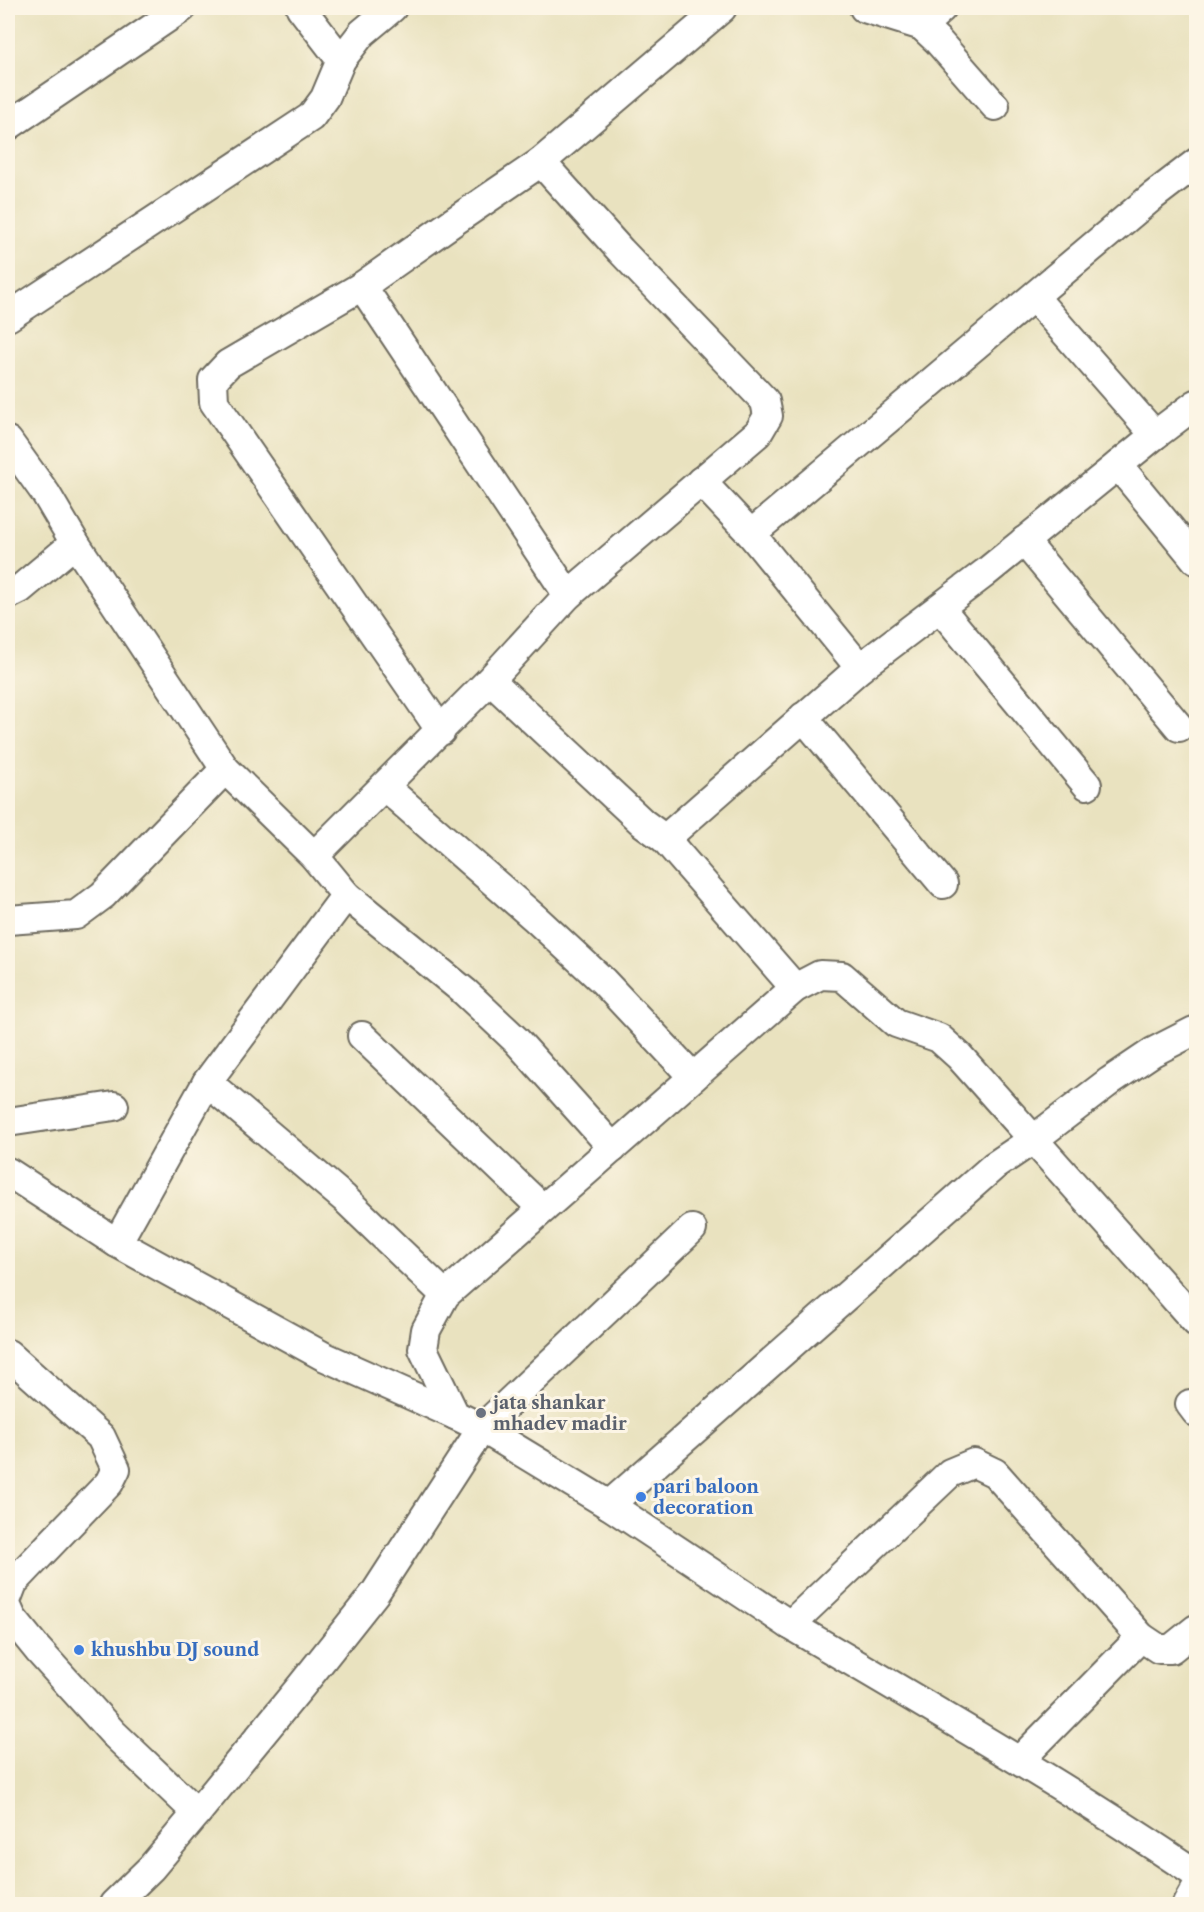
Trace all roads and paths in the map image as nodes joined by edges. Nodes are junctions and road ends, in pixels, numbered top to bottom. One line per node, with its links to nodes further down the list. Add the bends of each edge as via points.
1 (182, 8): 9 (street)
2 (301, 8): 7 (street)
3 (392, 8): 7 (street, via 362,33)
4 (722, 8): 10 (street)
5 (864, 8): 6 (street)
6 (932, 17): 8 (street, via 937,40)
7 (340, 60): 14 (street, via 325,98 311,117)
8 (995, 106)
9 (8, 126)
10 (541, 162): 12 (street); 19 (street, via 765,401 768,416 758,433)
11 (1197, 163): 13 (street)
12 (362, 286): 25 (street); 31 (street, via 228,364 213,381 214,402)
13 (1034, 297): 16 (street); 20 (street)
14 (8, 317)
15 (1197, 404): 16 (street)
16 (1155, 435): 18 (street)
17 (8, 441): 22 (street)
18 (1118, 465): 21 (street); 23 (street)
19 (701, 481): 20 (street); 25 (street)
20 (751, 534): 27 (street)
21 (1024, 541): 26 (street); 30 (street)
22 (75, 543): 24 (street); 32 (street)
23 (1197, 560)
24 (8, 595)
25 (568, 595): 28 (street)
26 (939, 608): 27 (street); 33 (street)
27 (860, 668): 29 (street)
28 (490, 680): 31 (street); 35 (street)
29 (803, 717): 35 (street); 37 (street)
30 (1179, 727)
31 (441, 731): 34 (street)
32 (225, 769): 36 (street); 39 (street, via 103,895 76,915)
33 (1087, 785)
34 (385, 787): 36 (street); 43 (street, via 603,981)
35 (665, 839): 40 (street)
36 (314, 856): 38 (street)
37 (943, 884)
38 (346, 895): 44 (street); 48 (street, via 465,992 516,1040)
39 (8, 920)
40 (795, 988): 43 (street); 47 (street, via 820,975 842,976 896,1023 939,1038)
41 (1196, 1031): 47 (street, via 1153,1052)
42 (362, 1036): 50 (street)
43 (693, 1077): 48 (street)
44 (207, 1082): 52 (street); 53 (street, via 344,1198)
45 (114, 1106): 46 (street)
46 (8, 1122)
47 (1034, 1139): 54 (street); 58 (street, via 994,1166)
48 (613, 1148): 50 (street)
49 (8, 1172): 52 (street)
50 (543, 1209): 53 (street)
51 (692, 1229): 57 (street)
52 (117, 1243): 56 (street, via 323,1356)
53 (445, 1294): 56 (street, via 426,1330 423,1349)
54 (1197, 1322)
55 (8, 1354): 59 (street, via 101,1437 116,1469 109,1483 13,1583)
56 (455, 1415): 57 (street)
57 (482, 1428): 58 (street); 65 (street, via 375,1593)
58 (609, 1505): 61 (street)
59 (8, 1596)
60 (8, 1609): 65 (street, via 38,1650 113,1733)
61 (790, 1625): 63 (street, via 950,1473 974,1464 995,1473); 64 (street)
62 (1197, 1629): 63 (street, via 1171,1649 1159,1649)
63 (1141, 1637): 64 (street)
64 (1020, 1760): 66 (street)
65 (197, 1813): 68 (street)
66 (1197, 1874)
67 (1197, 1888): 69 (street)
68 (114, 1905)
69 (1187, 1905)

